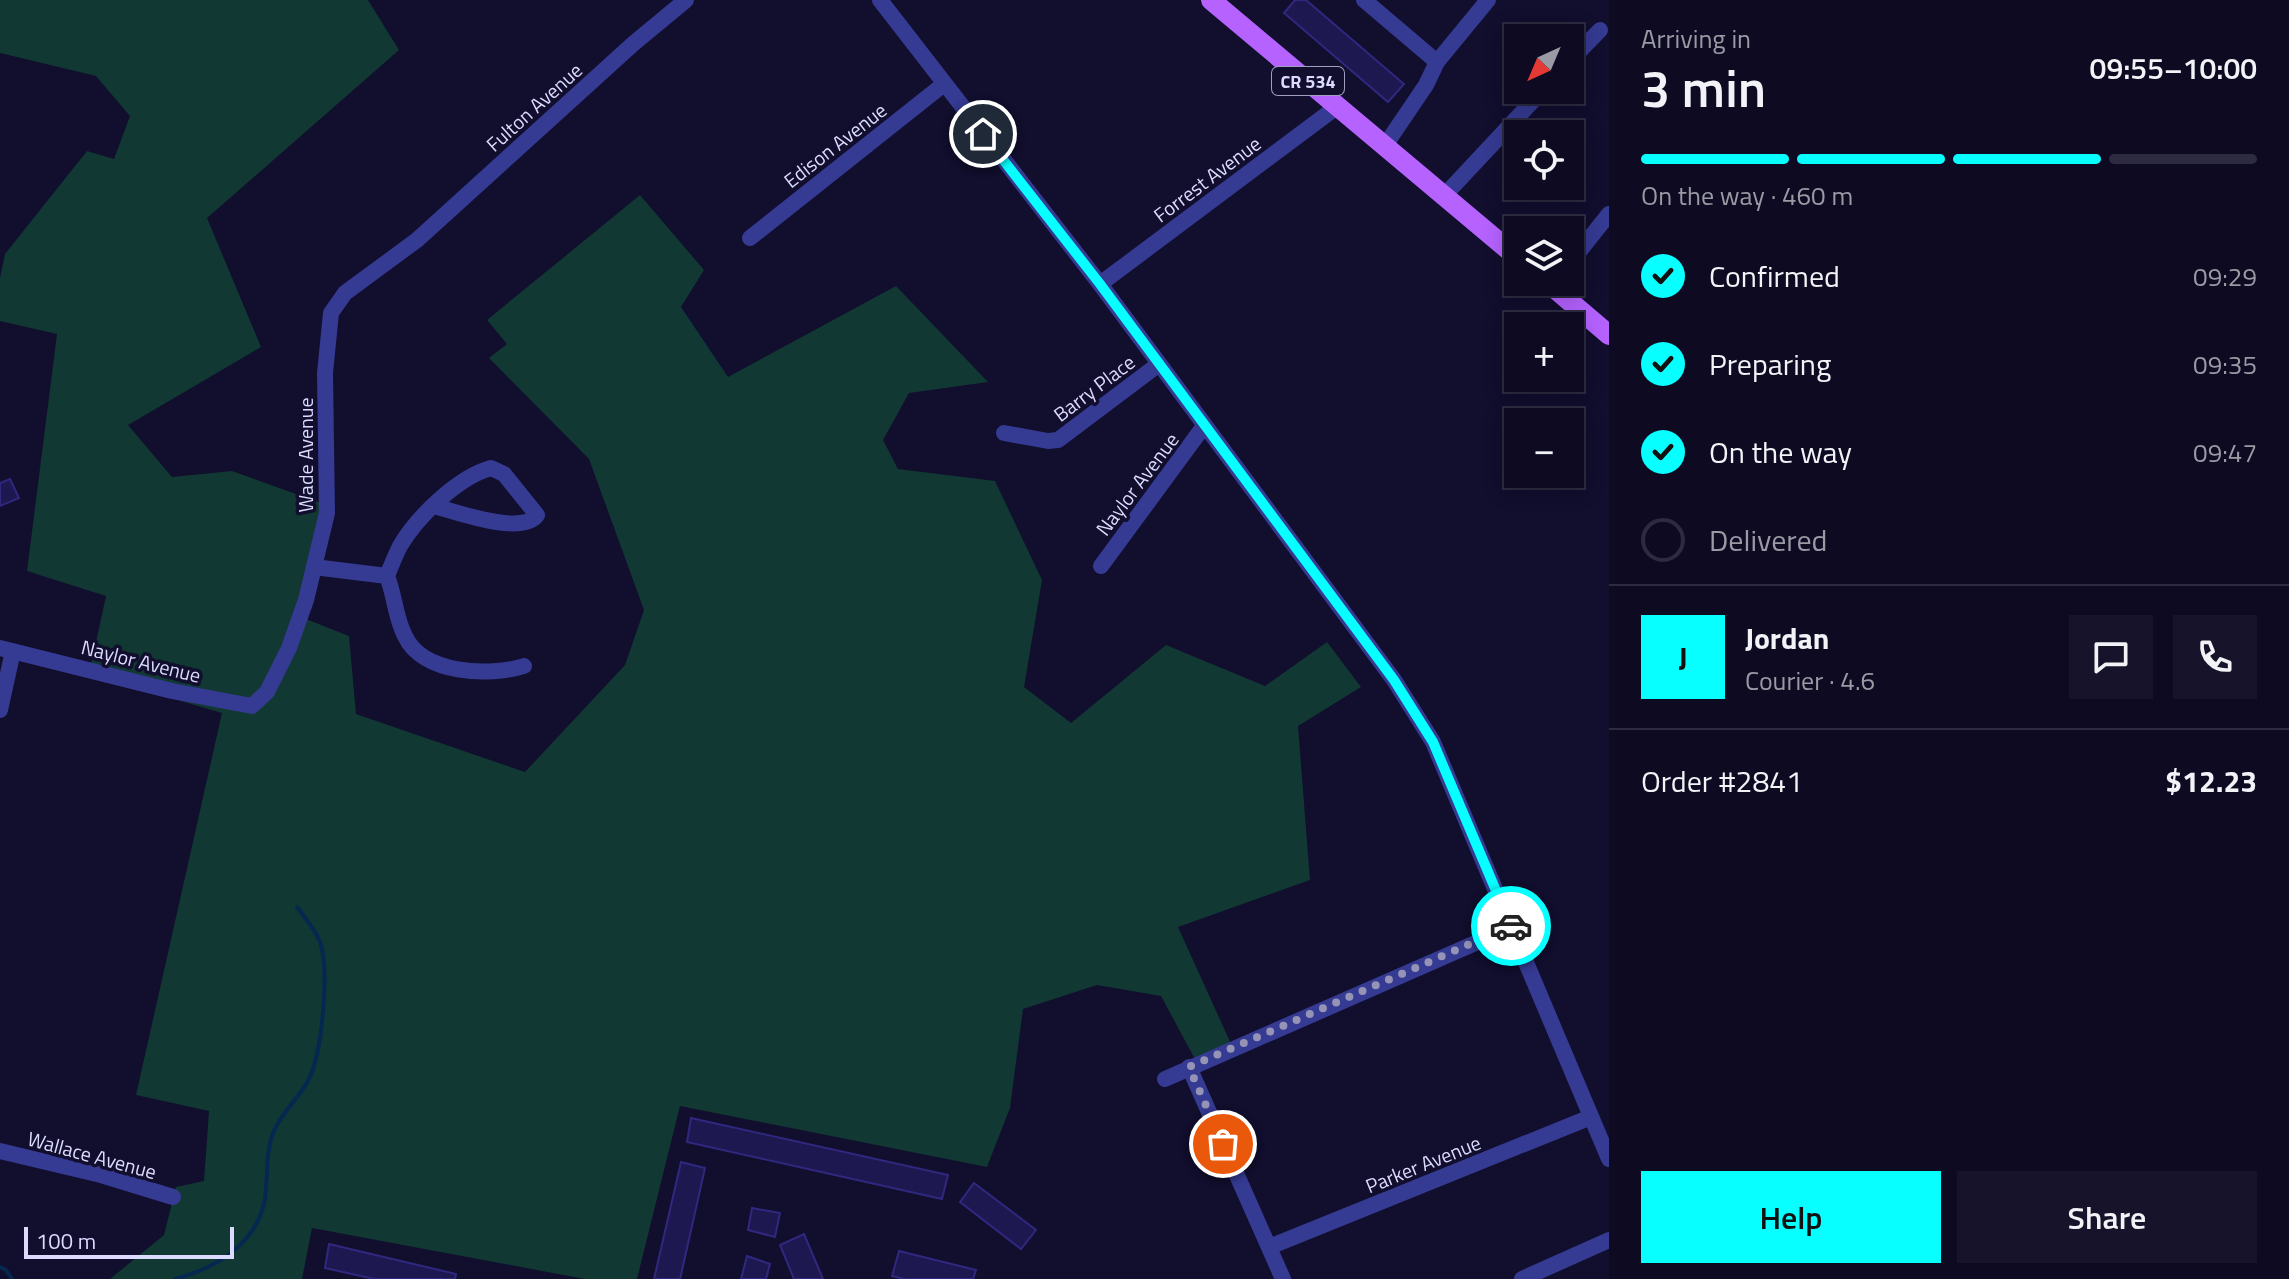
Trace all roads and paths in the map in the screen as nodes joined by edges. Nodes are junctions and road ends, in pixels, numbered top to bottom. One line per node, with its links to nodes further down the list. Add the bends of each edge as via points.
1 (686, 0): 16 (street, Fulton Avenue)
2 (880, 0): 9 (street)
3 (1211, 0): 11 (main road, CR 534)
4 (1364, 0): 8 (street)
5 (1488, 0): 8 (street)
6 (1600, 30): 7 (street)
7 (1584, 47)
8 (1437, 62): 12 (street)
9 (944, 84): 15 (street, Edison Avenue); 19 (street)
10 (1530, 104): 13 (street)
11 (1338, 106): 12 (main road, CR 534); 19 (street, Forrest Avenue)
12 (1384, 147): 13 (main road, CR 534)
13 (1443, 197): 18 (main road, CR 534)
14 (1609, 214): 17 (street)
15 (750, 238)
16 (410, 245): 27 (street, Wade Avenue, via 345,293 331,313 325,373 327,513)
17 (1584, 245)
18 (1504, 247)
19 (1100, 284): 22 (street)
20 (1566, 296): 21 (main road)
21 (1609, 335)
22 (1159, 364): 23 (street); 24 (street, Barry Place, via 1058,440)
23 (1204, 426): 26 (street, Naylor Avenue); 33 (street, via 1394,680 1433,742)
24 (1004, 433)
25 (434, 506): 25 (street, via 474,472 491,468 504,474 537,515 523,525); 28 (street, via 399,547)
26 (1101, 566)
27 (314, 567): 28 (street); 31 (street, Wade Avenue, via 289,648)
28 (387, 576): 30 (street, via 405,639 431,663 505,672)
29 (6, 650): 31 (street, Naylor Avenue, via 252,706); 32 (street)
30 (524, 666)
31 (267, 692)
32 (0, 710)
33 (1512, 927): 34 (street); 36 (street)
34 (1189, 1067): 35 (street); 41 (street)
35 (1165, 1079)
36 (1591, 1117): 38 (street); 41 (street, Parker Avenue)
37 (0, 1151): 39 (street, Wallace Avenue)
38 (1609, 1159)
39 (173, 1197)
40 (1609, 1240): 43 (street)
41 (1269, 1247): 42 (street)
42 (1283, 1279)
43 (1522, 1279)

